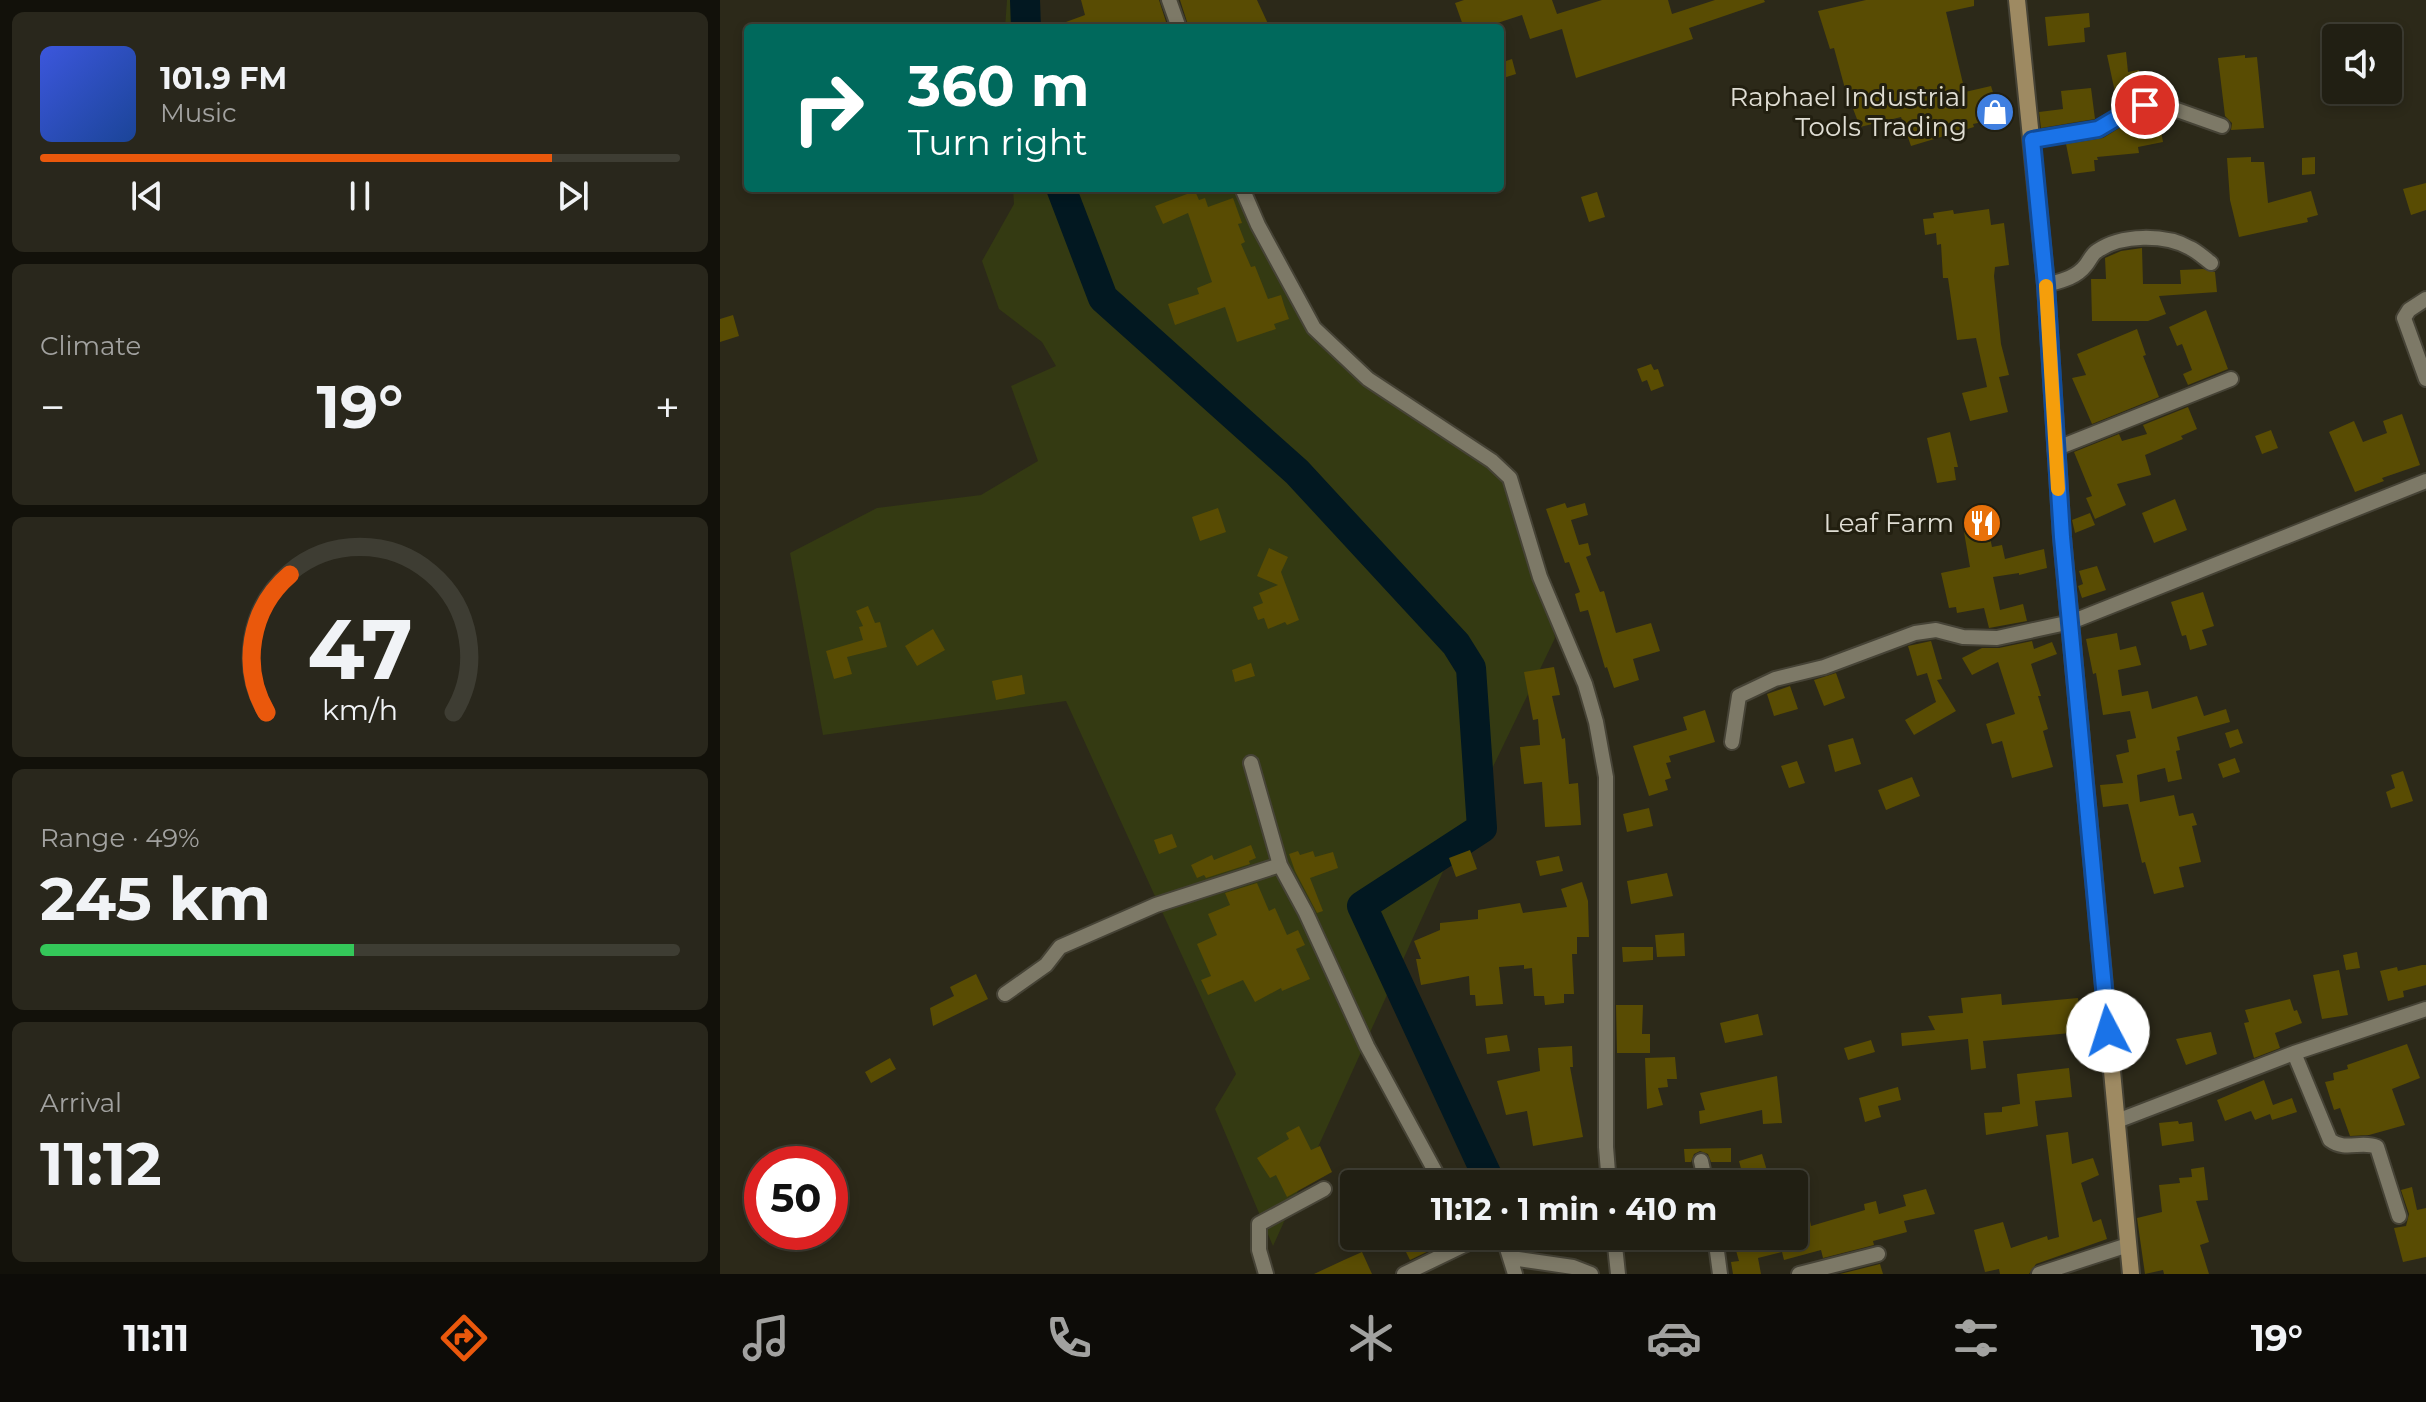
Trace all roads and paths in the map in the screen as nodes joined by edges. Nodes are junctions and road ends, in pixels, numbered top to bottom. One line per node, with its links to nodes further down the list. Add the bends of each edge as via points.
1 (1169, 0): 3 (street)
2 (2017, 0): 5 (main road)
3 (1178, 24)
4 (2222, 126): 5 (street, via 2163,105 2145,105 2098,129)
5 (2032, 140): 8 (main road)
6 (1244, 192): 24 (street, via 1314,328 1368,379 1492,461 1510,478 1518,498 1540,577 1585,684 1606,777)
7 (2211, 263): 8 (street, via 2166,239 2128,240 2095,252 2076,274)
8 (2046, 285): 12 (main road)
9 (2426, 299): 11 (street, via 2404,318)
10 (2231, 379): 12 (street)
11 (2426, 379)
12 (2055, 449): 14 (main road)
13 (2426, 481): 14 (street)
14 (2071, 622): 15 (street, via 1997,638 1936,630 1915,633 1775,679 1739,696); 21 (main road)
15 (1732, 742)
16 (1251, 763): 17 (street)
17 (1280, 865): 18 (street, via 1156,905 1060,947 1046,965); 23 (street, via 1367,1046)
18 (1005, 994)
19 (2426, 1009): 20 (street)
20 (2294, 1053): 21 (street); 27 (street, via 2330,1140 2342,1147 2377,1147)
21 (2117, 1121): 28 (main road)
22 (1701, 1161): 25 (street)
23 (1434, 1170)
24 (1608, 1170)
25 (1703, 1170)
26 (1324, 1189): 35 (street, via 1259,1224)
27 (2399, 1216)
28 (2128, 1245): 42 (street); 43 (main road)
29 (1454, 1250): 36 (street)
30 (1506, 1250): 34 (street)
31 (1615, 1250): 39 (street)
32 (1717, 1250): 40 (street)
33 (1878, 1254): 41 (street)
34 (1511, 1258): 37 (street); 38 (street)
35 (1266, 1274)
36 (1404, 1274)
37 (1515, 1274)
38 (1591, 1274)
39 (1618, 1274)
40 (1720, 1274)
41 (1799, 1274)
42 (2039, 1274)
43 (2131, 1274)

